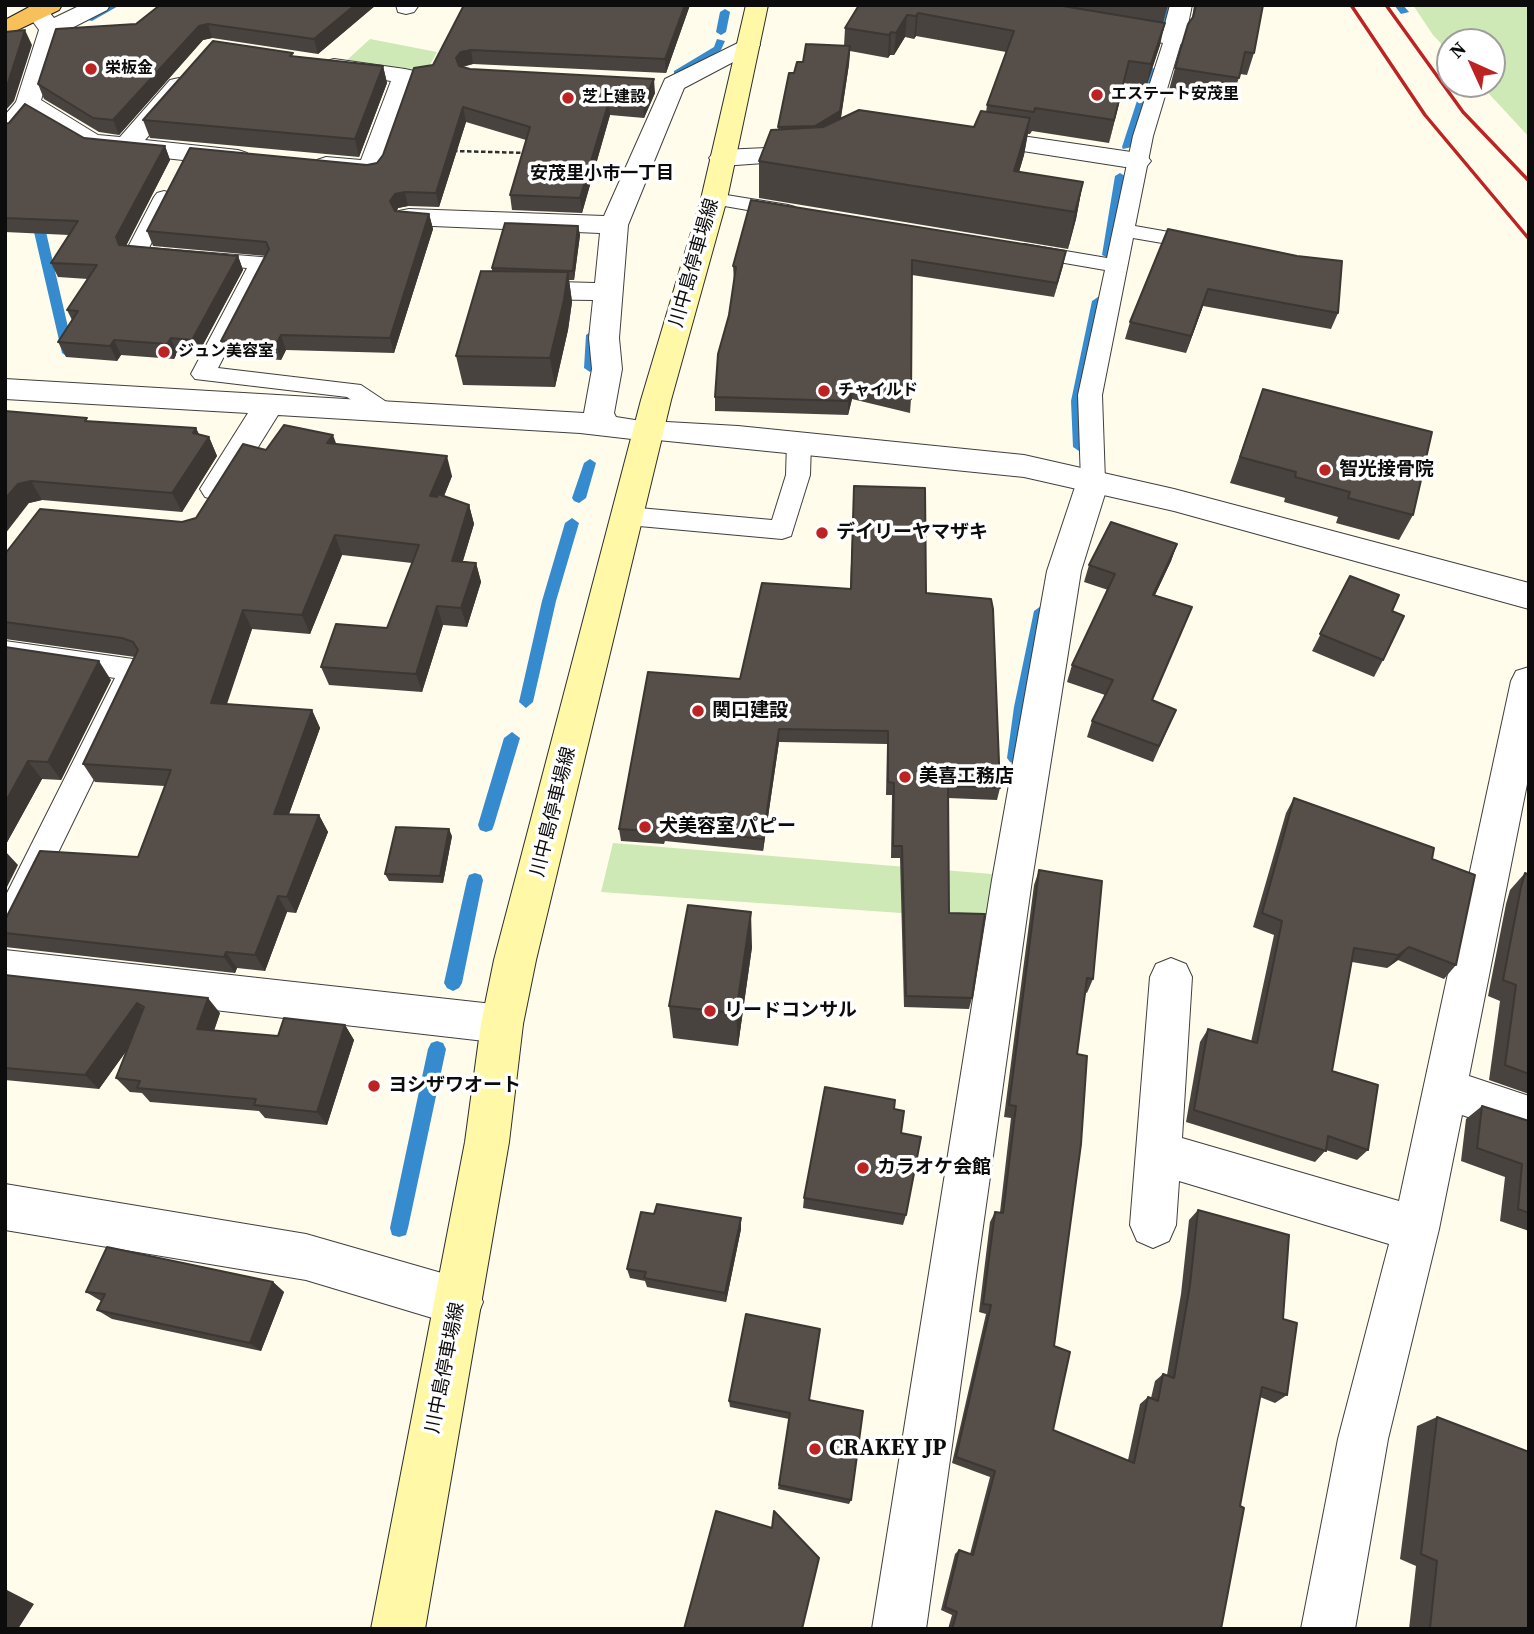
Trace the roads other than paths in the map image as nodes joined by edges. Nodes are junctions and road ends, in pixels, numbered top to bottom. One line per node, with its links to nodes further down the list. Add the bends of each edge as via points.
1 (99, 5): 4 (street)
2 (757, 5): 8 (main road, 川中島停車場線)
3 (1181, 5): 7 (street)
4 (46, 16): 5 (highway); 13 (street)
5 (5, 29)
6 (1121, 31): 7 (lane)
7 (1173, 39): 21 (lane)
8 (747, 45): 12 (street); 19 (main road, 川中島停車場線)
9 (308, 62): 22 (street, via 405,76 371,169)
10 (194, 68): 16 (street)
11 (647, 83): 12 (street)
12 (674, 84): 26 (street)
13 (28, 103): 14 (street); 16 (street, via 91,142)
14 (5, 131)
15 (953, 134): 21 (street)
16 (126, 146): 18 (street)
17 (832, 147): 19 (street, via 821,153)
18 (187, 153): 20 (street); 35 (lane, via 136,253 261,263 203,374 353,390)
19 (722, 158): 23 (main road, 川中島停車場線)
20 (266, 160)
21 (1138, 161): 27 (lane)
22 (306, 163)
23 (714, 199): 24 (lane); 37 (main road, 川中島停車場線)
24 (806, 214)
25 (409, 217): 26 (street)
26 (614, 225): 32 (street)
27 (1124, 230): 28 (lane); 30 (lane)
28 (1219, 247)
29 (1009, 248): 30 (lane)
30 (1116, 266): 39 (lane, via 1090,395)
31 (497, 289): 32 (street)
32 (609, 292): 36 (street, via 604,338 607,369 599,413)
33 (5, 388): 34 (street)
34 (269, 405): 35 (street); 40 (street)
35 (383, 411): 36 (street)
36 (604, 426): 37 (street)
37 (649, 431): 38 (street); 41 (main road, 川中島停車場線)
38 (799, 442): 39 (street, via 1024,467); 41 (lane, via 798,475 782,530)
39 (1093, 481): 42 (street); 57 (street, via 1061,584)
40 (199, 516)
41 (628, 516): 48 (main road, 川中島停車場線)
42 (1529, 596)
43 (5, 651): 45 (lane, via 133,670)
44 (1529, 681): 49 (street)
45 (5, 929)
46 (5, 968): 48 (street)
47 (1171, 977): 51 (street)
48 (502, 1024): 55 (main road, 川中島停車場線)
49 (1446, 1089): 50 (street); 54 (street)
50 (1529, 1117)
51 (1158, 1153): 53 (street); 54 (street)
52 (5, 1207): 55 (street, via 306,1257)
53 (1153, 1225)
54 (1416, 1229): 58 (street, via 1363,1439)
55 (459, 1302): 56 (main road, 川中島停車場線)
56 (398, 1629)
57 (899, 1629)
58 (1328, 1629)

